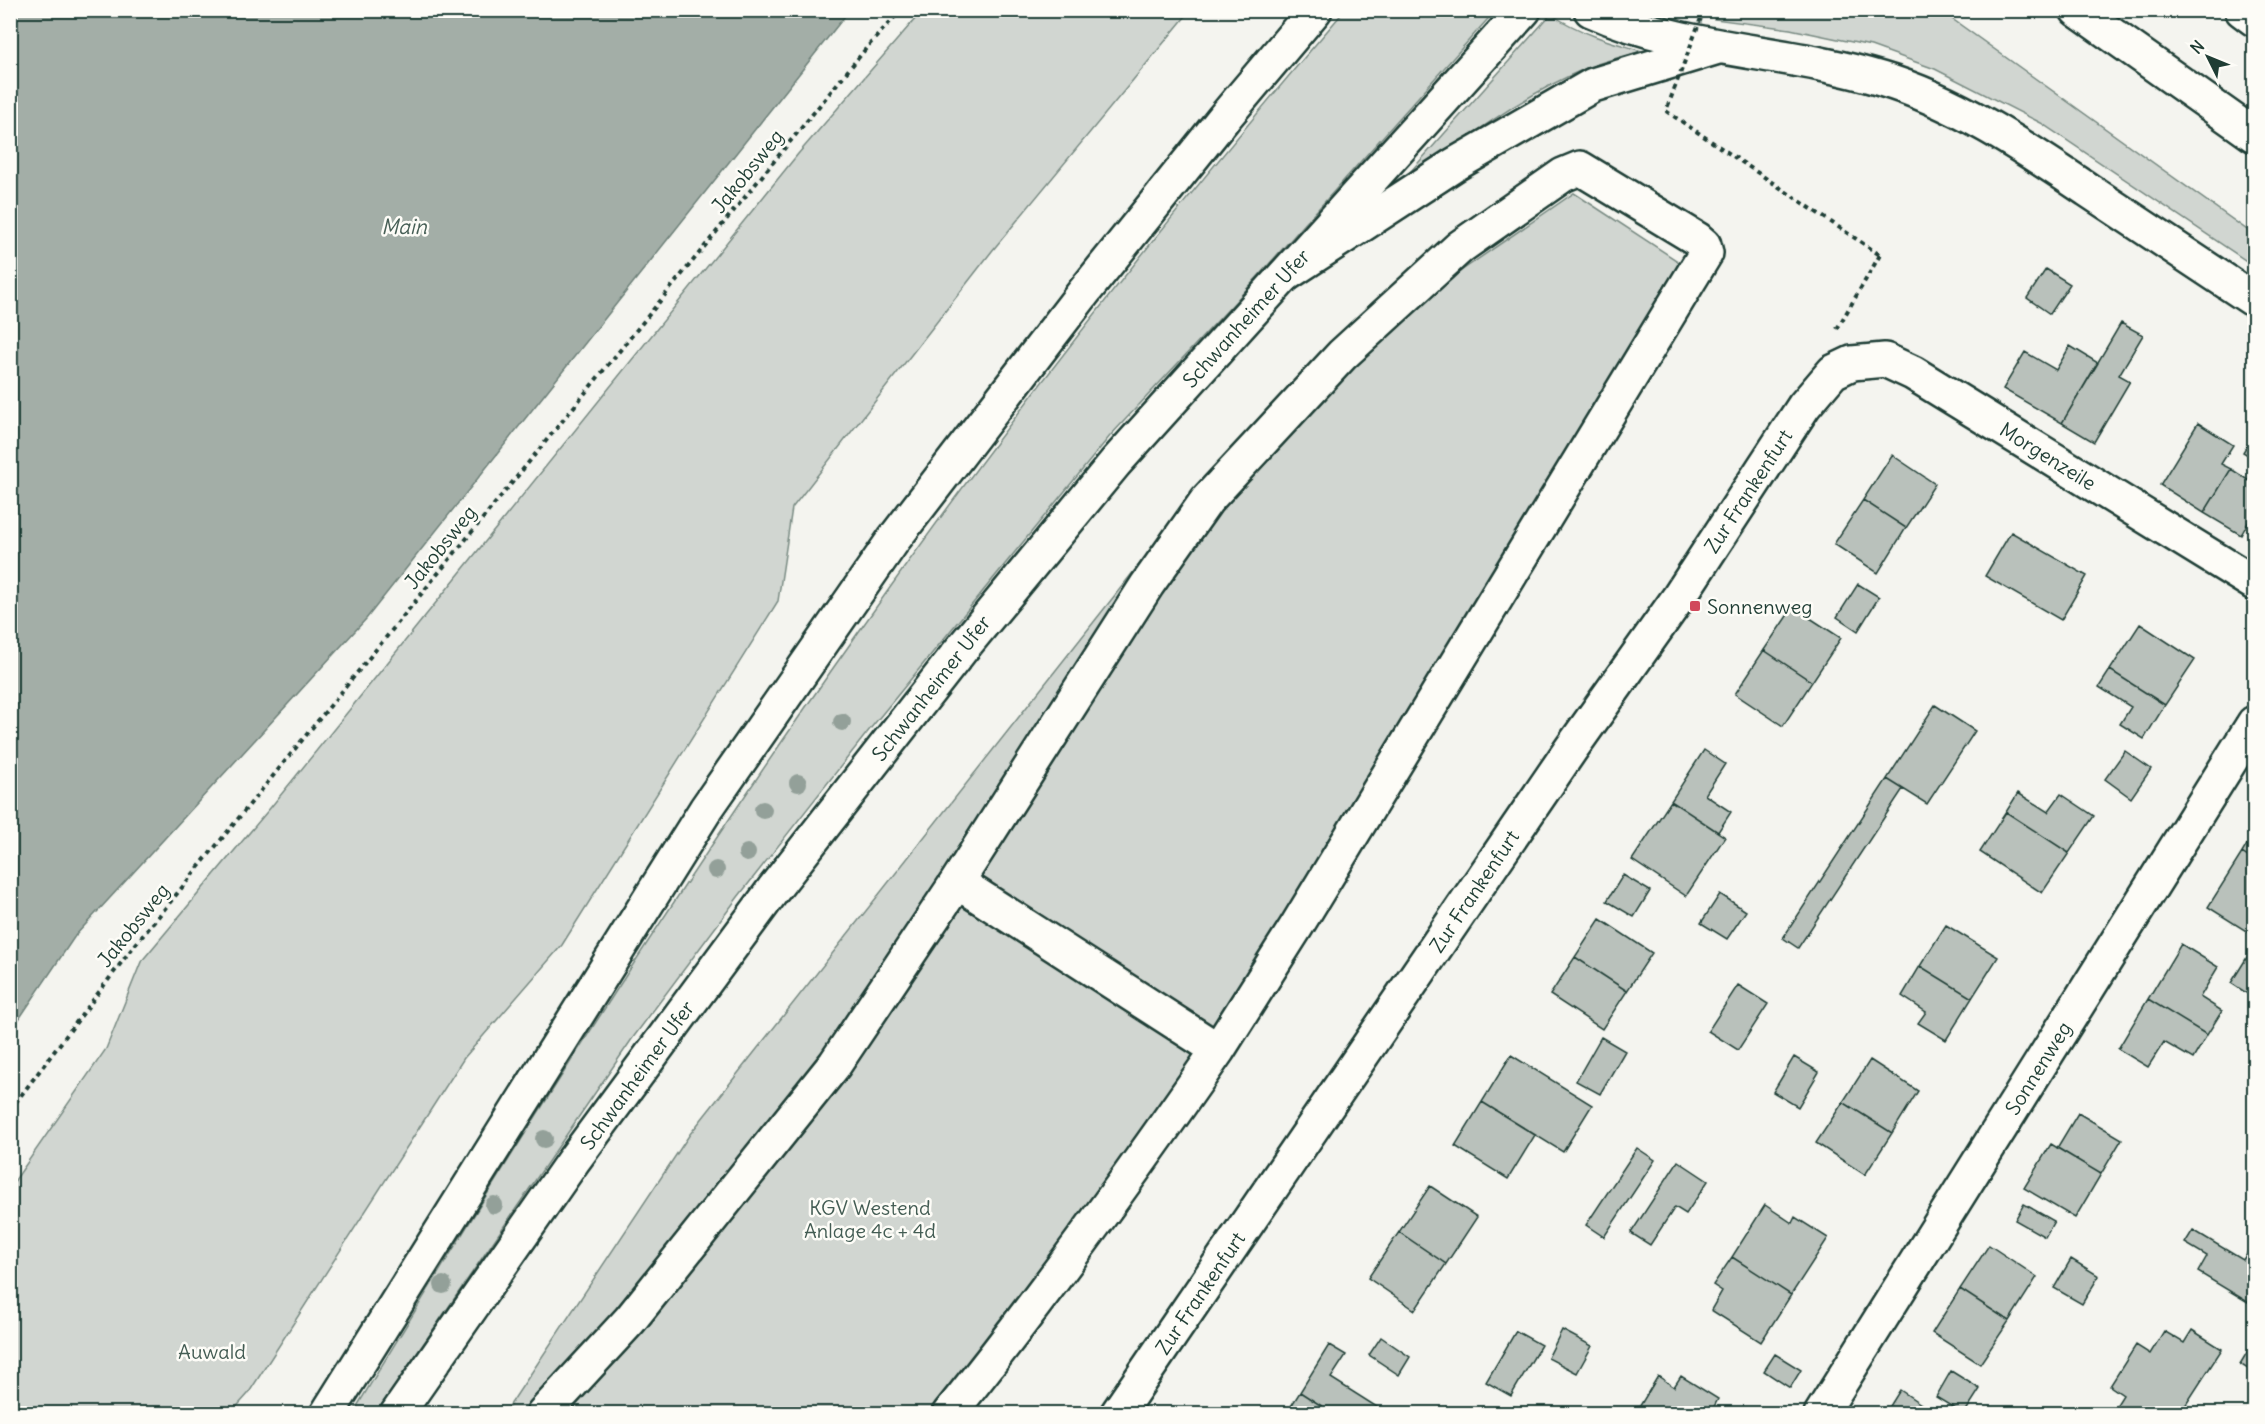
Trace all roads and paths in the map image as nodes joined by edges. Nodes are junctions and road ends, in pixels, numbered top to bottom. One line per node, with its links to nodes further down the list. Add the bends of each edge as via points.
1 (901, 10): 18 (path, Jakobsweg, via 860,55 134,946)
2 (1315, 10): 19 (main road, via 1084,292 894,539 706,809)
3 (1524, 10): 11 (main road, Schwanheimer Ufer)
4 (1591, 10): 9 (main road)
5 (1704, 10): 13 (path, bridge, via 1666,111 1880,255 1837,330)
6 (2077, 10): 10 (main road)
7 (2242, 10): 8 (main road)
8 (2254, 19)
9 (1720, 46): 11 (main road, via 1593,85 1454,165); 12 (main road, via 1881,78 1960,112 2019,144)
10 (2254, 135)
11 (1285, 275): 20 (main road, Schwanheimer Ufer, via 1115,463 960,651 802,854 573,1161)
12 (2254, 300)
13 (1833, 372): 14 (main road, Morgenzeile, via 1852,363 1885,360 1913,373); 23 (main road, Zur Frankenfurt, via 1804,406 1679,597)
14 (2254, 583)
15 (2254, 723): 24 (main road, Sonnenweg)
16 (957, 882): 17 (main road); 17 (main road, via 1147,585 1208,500 1342,355 1460,247 1563,175 1580,168 1697,239 1706,253); 21 (main road, via 835,1064 630,1320)
17 (1218, 1050): 22 (main road, via 1112,1203)
18 (10, 1110)
19 (327, 1413)
20 (397, 1413)
21 (543, 1413)
22 (949, 1413)
23 (1118, 1413)
24 (1821, 1413)

